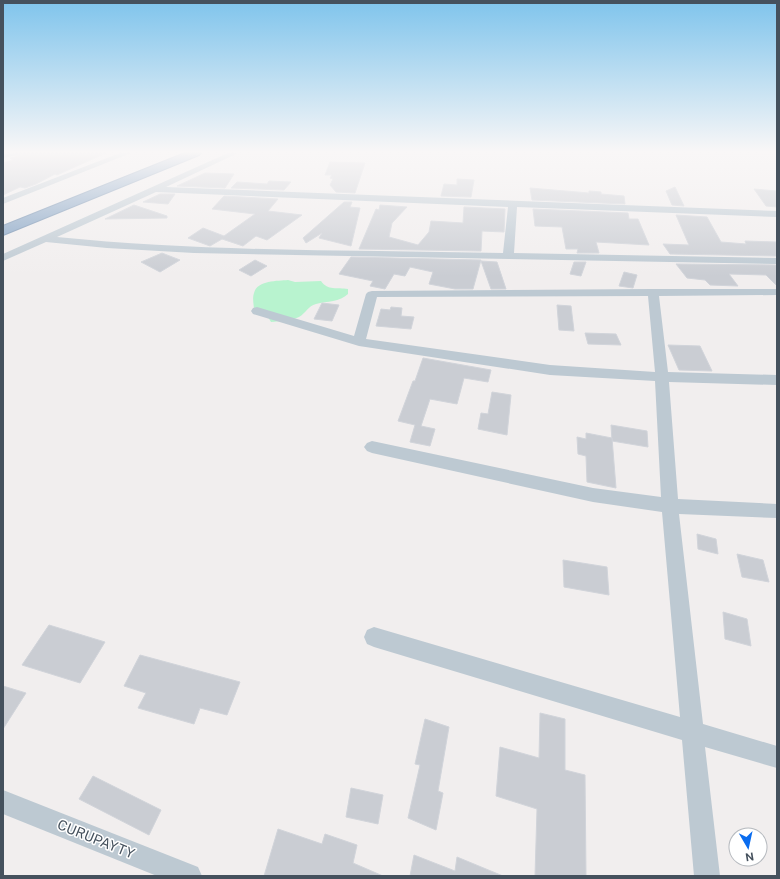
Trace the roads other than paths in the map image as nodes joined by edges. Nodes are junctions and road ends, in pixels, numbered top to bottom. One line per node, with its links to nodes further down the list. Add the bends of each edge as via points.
1 (21, 194): 6 (street)
2 (79, 194): 9 (highway)
3 (94, 194): 10 (highway)
4 (143, 194): 11 (street)
5 (274, 194): 7 (street)
6 (3, 201)
7 (513, 204): 8 (street); 12 (street)
8 (777, 214)
9 (3, 224)
10 (3, 231)
11 (46, 239): 12 (street, via 194,250); 13 (street)
12 (508, 257): 14 (street)
13 (3, 258)
14 (777, 261)
15 (653, 292): 16 (street); 18 (street, via 372,294); 19 (street)
16 (777, 292)
17 (257, 311): 18 (street)
18 (360, 342): 19 (street, via 550,370)
19 (662, 377): 20 (street); 22 (street)
20 (777, 380)
21 (372, 447): 22 (street, via 593,495)
22 (670, 506): 23 (street); 25 (street)
23 (777, 511)
24 (374, 636): 25 (street)
25 (692, 732): 26 (street); 29 (street)
26 (777, 757)
27 (3, 802): 28 (street, CURUPAYTY)
28 (189, 876)
29 (707, 876)

